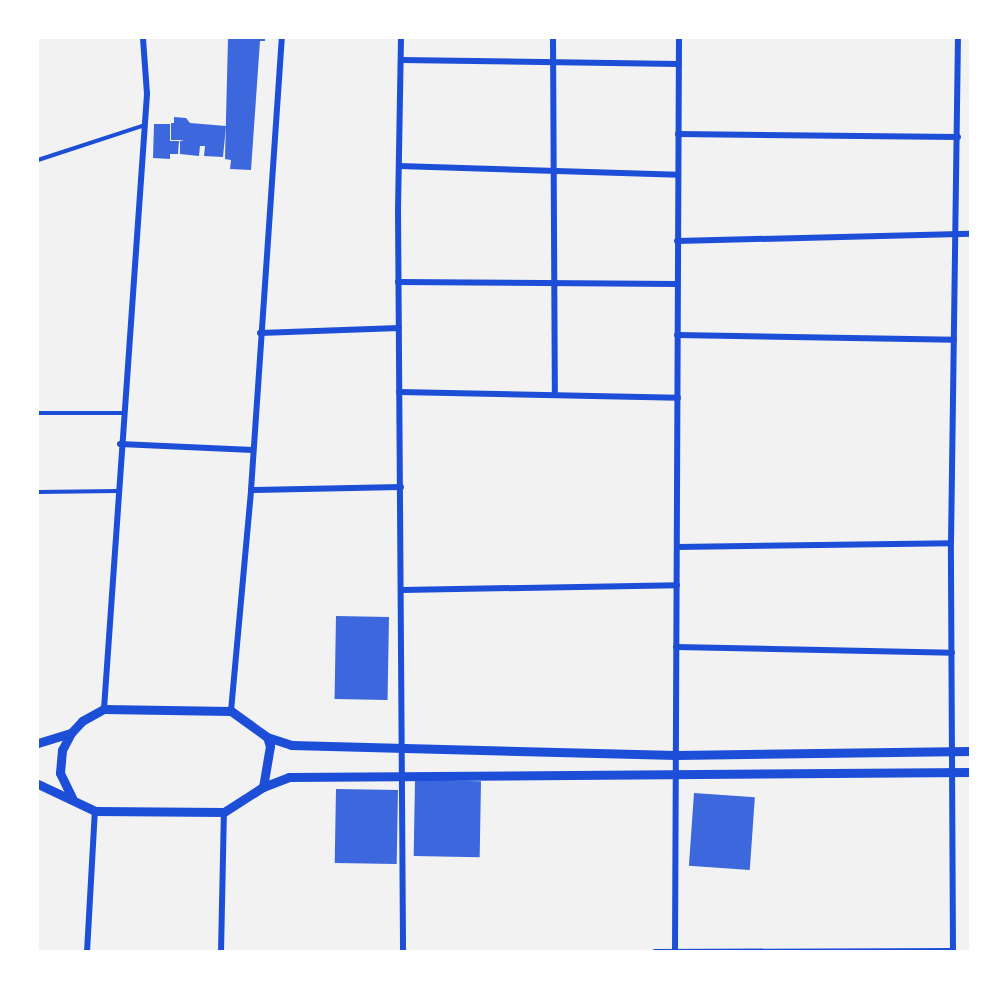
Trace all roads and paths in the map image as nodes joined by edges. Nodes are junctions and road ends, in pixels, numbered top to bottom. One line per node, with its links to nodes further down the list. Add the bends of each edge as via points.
1 (143, 38): 10 (street, via 147,65)
2 (282, 38): 24 (street)
3 (401, 38): 7 (street)
4 (553, 38): 8 (street)
5 (679, 38): 9 (street)
6 (958, 38): 12 (street)
7 (401, 60): 8 (street); 14 (street)
8 (553, 62): 9 (street); 15 (street)
9 (679, 64): 11 (street)
10 (145, 125): 13 (lane); 31 (street)
11 (678, 134): 12 (street); 16 (street)
12 (958, 137): 18 (street)
13 (38, 160)
14 (399, 166): 15 (street); 20 (street)
15 (555, 171): 16 (street); 21 (street)
16 (678, 175): 19 (street)
17 (970, 234): 18 (street)
18 (955, 235): 19 (street); 26 (street)
19 (677, 241): 22 (street)
20 (398, 282): 21 (street); 23 (street)
21 (551, 283): 22 (street); 28 (street)
22 (677, 284): 25 (street)
23 (399, 328): 24 (street); 27 (street)
24 (260, 333): 33 (street)
25 (677, 335): 26 (street); 29 (street)
26 (954, 340): 38 (street)
27 (399, 392): 28 (street); 34 (street)
28 (555, 395): 29 (street)
29 (678, 398): 39 (street)
30 (38, 413): 31 (lane)
31 (122, 413): 32 (street)
32 (120, 444): 33 (street); 36 (street)
33 (253, 450): 35 (street)
34 (400, 487): 35 (street); 41 (street)
35 (251, 490): 45 (street)
36 (117, 491): 37 (lane); 44 (street)
37 (38, 492)
38 (951, 543): 39 (street); 43 (street)
39 (677, 547): 40 (street)
40 (677, 585): 41 (street); 42 (street)
41 (402, 590): 49 (street)
42 (676, 648): 43 (street); 52 (street)
43 (952, 653): 50 (street)
44 (104, 709): 45 (street); 46 (street, via 82,721)
45 (231, 711): 47 (street)
46 (71, 733): 48 (street); 59 (street, via 62,750 60,773)
47 (267, 737): 49 (street, via 291,745); 58 (street, via 270,746)
48 (38, 743)
49 (404, 749): 52 (street); 56 (street)
50 (952, 751): 51 (street); 52 (street); 54 (street)
51 (970, 751)
52 (676, 755): 53 (street)
53 (675, 772): 54 (street); 56 (street); 66 (street)
54 (952, 772): 55 (street); 67 (street)
55 (970, 772)
56 (404, 776): 58 (street, via 289,777); 64 (street)
57 (38, 784): 59 (street)
58 (262, 787): 61 (street)
59 (72, 798): 60 (street)
60 (95, 811): 61 (street); 62 (street)
61 (224, 812): 63 (street)
62 (87, 951)
63 (221, 951)
64 (402, 951)
65 (655, 951): 66 (street)
66 (675, 951): 67 (street)
67 (952, 951)

